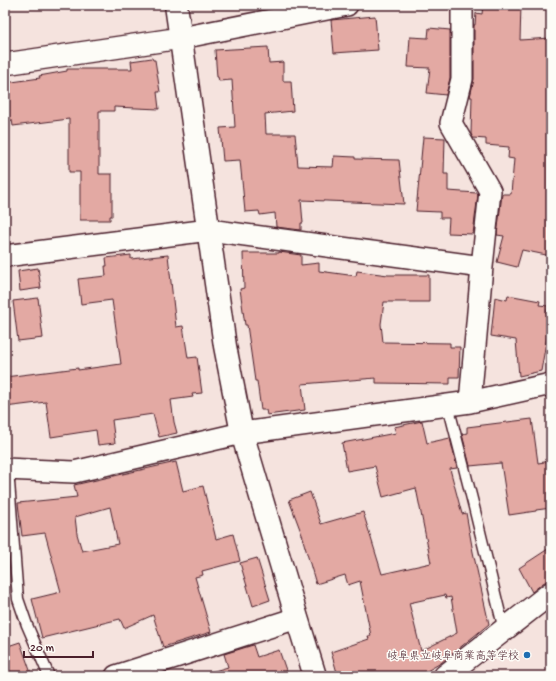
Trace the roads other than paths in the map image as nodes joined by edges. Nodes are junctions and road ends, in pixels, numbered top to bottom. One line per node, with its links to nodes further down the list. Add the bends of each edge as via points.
1 (176, 5): 4 (street)
2 (347, 5): 4 (street)
3 (462, 5): 8 (street, via 462,79 451,123 490,191)
4 (181, 38): 5 (street); 6 (street)
5 (5, 64)
6 (209, 230): 7 (street); 8 (street); 12 (street, via 225,346)
7 (5, 256)
8 (482, 267): 10 (street)
9 (551, 384): 10 (street)
10 (470, 402): 11 (street)
11 (448, 405): 12 (street); 16 (lane)
12 (242, 433): 13 (street, via 74,472); 15 (street)
13 (7, 469): 18 (lane, via 18,599)
14 (551, 593): 16 (street)
15 (297, 618): 17 (street); 19 (street)
16 (504, 630): 20 (street)
17 (119, 675)
18 (49, 676)
19 (315, 676)
20 (445, 676)

